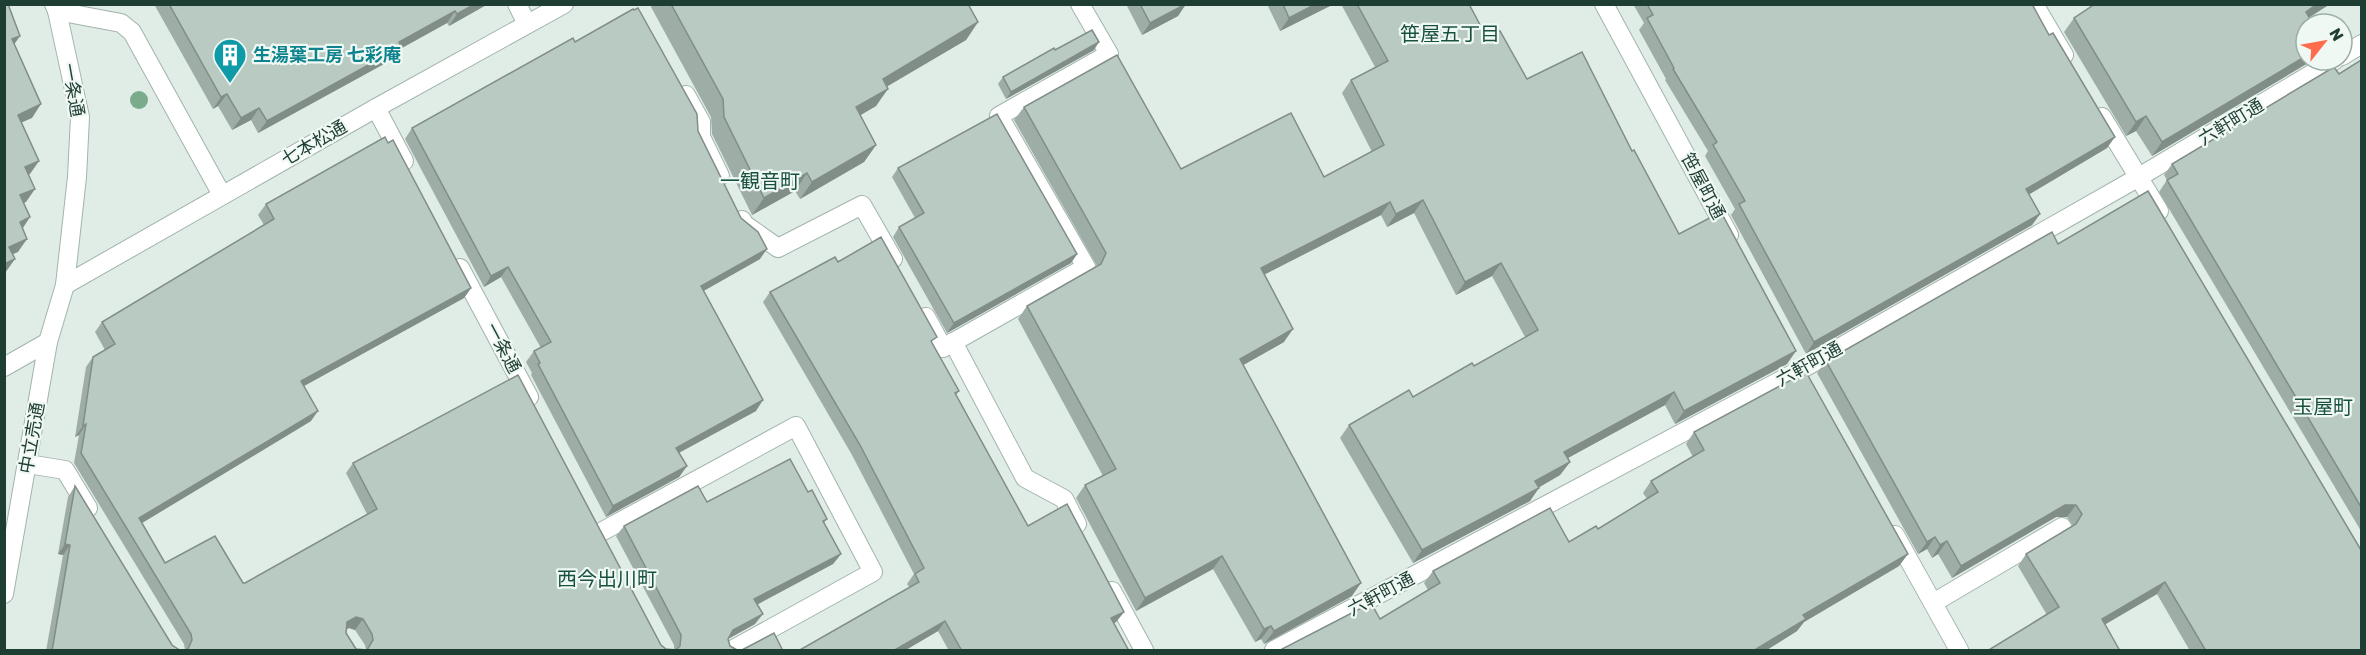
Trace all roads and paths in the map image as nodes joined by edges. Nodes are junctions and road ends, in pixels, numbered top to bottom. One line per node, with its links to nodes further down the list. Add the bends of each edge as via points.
1 (110, 4): 8 (street)
2 (517, 4): 9 (street)
3 (564, 4): 9 (street, 七本松通)
4 (1080, 4): 25 (street, via 1109,54 999,116 1086,267)
5 (1604, 4): 19 (street, 笹屋町通)
6 (2034, 4): 10 (street)
7 (55, 8): 8 (street); 22 (street, 一条通, via 80,117)
8 (98, 20): 17 (street, via 121,23 132,32)
9 (527, 24): 14 (street, 七本松通)
10 (2071, 66)
11 (2315, 72): 16 (street, 六軒町通)
12 (679, 83): 21 (street, via 701,122 701,137 744,224 778,248 862,204)
13 (2096, 106): 16 (street)
14 (376, 108): 15 (street); 17 (street, 七本松通)
15 (410, 172)
16 (2139, 177): 18 (street); 26 (street, 六軒町通)
17 (222, 195): 22 (street, 七本松通)
18 (2169, 228)
19 (1740, 254)
20 (454, 257): 29 (street, 一条通)
21 (902, 276)
22 (65, 285): 24 (street, 中立売通)
23 (920, 307): 25 (street, via 943,348)
24 (48, 342): 27 (street); 30 (street, 中立売通)
25 (953, 342): 34 (street, via 1025,478 1064,499)
26 (1799, 363): 28 (street); 41 (street, 六軒町通)
27 (4, 367)
28 (1813, 389)
29 (539, 416)
30 (28, 465): 31 (street, via 65,470); 37 (street, 中立売通)
31 (95, 520)
32 (1887, 522): 38 (street)
33 (2062, 527): 38 (street)
34 (1085, 540)
35 (611, 552): 39 (street, via 598,527 796,426 873,572)
36 (1107, 580): 40 (street)
37 (4, 594)
38 (1933, 603): 42 (street)
39 (732, 651)
40 (1144, 651)
41 (1274, 651)
42 (1959, 651)

